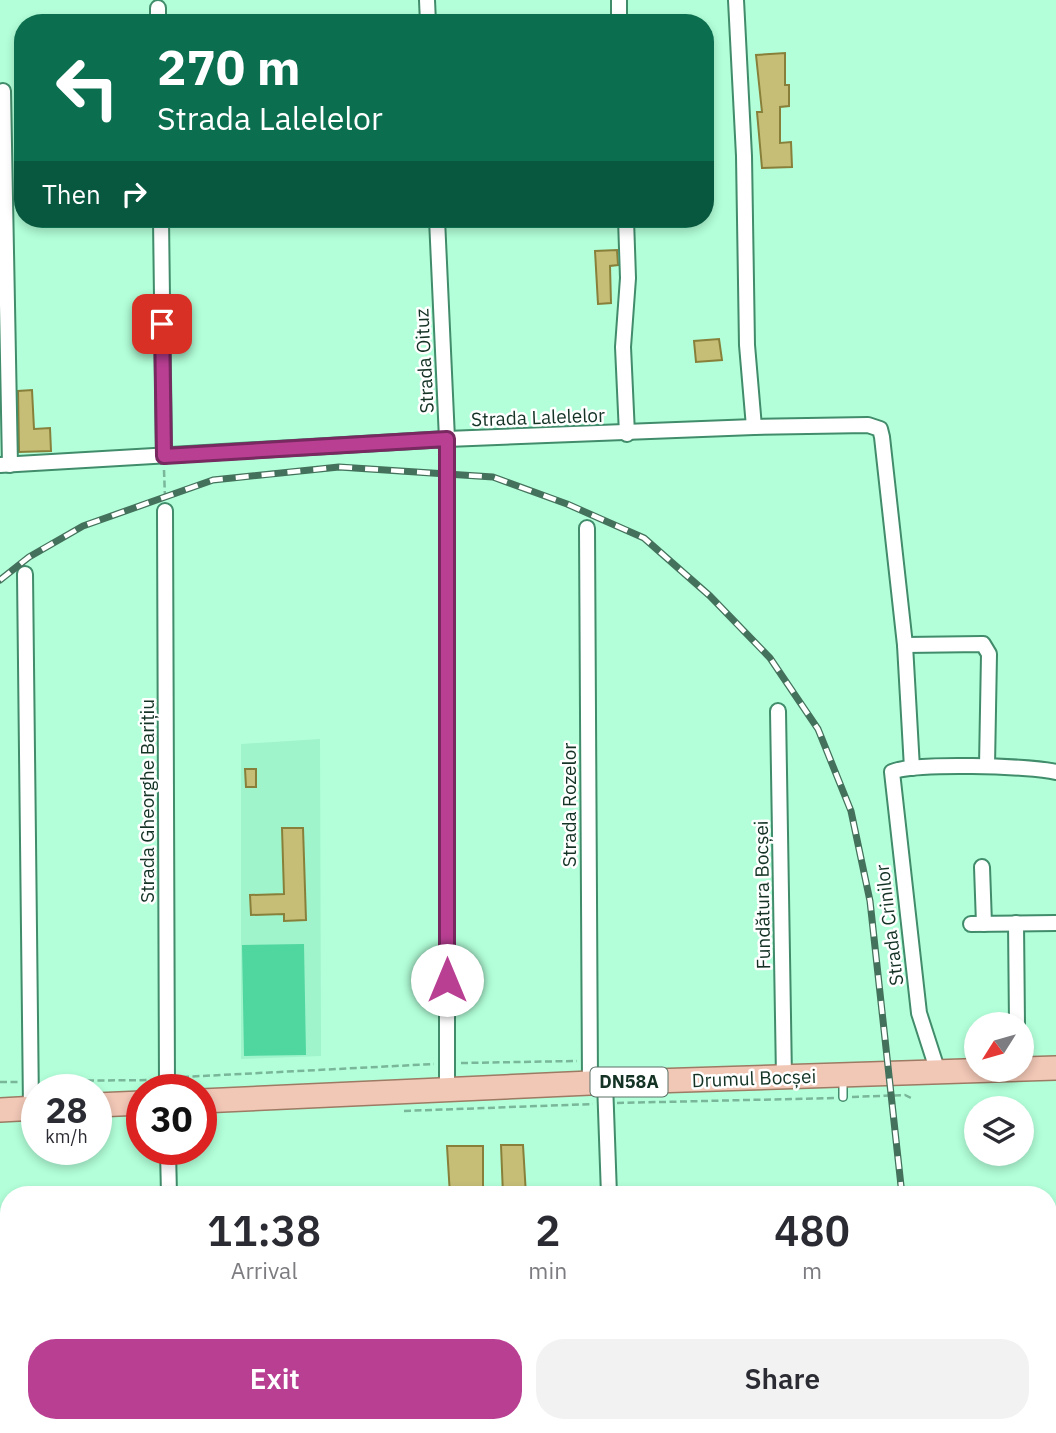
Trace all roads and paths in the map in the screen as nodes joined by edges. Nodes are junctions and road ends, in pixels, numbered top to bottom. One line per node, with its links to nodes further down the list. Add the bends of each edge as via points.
1 (736, 0): 6 (street, via 747,345)
2 (3, 91): 10 (street)
3 (161, 228): 9 (street)
4 (437, 228): 8 (street, Strada Oituz)
5 (626, 228): 7 (street, via 623,347)
6 (754, 427): 7 (street, Strada Lalelelor); 14 (street, Strada Lalelelor, via 868,425 880,429)
7 (627, 434): 8 (street, Strada Lalelelor)
8 (447, 439): 9 (street, Strada Lalelelor); 23 (street, Strada Oituz)
9 (164, 456): 10 (street, Strada Lalelelor); 11 (path)
10 (5, 465)
11 (165, 511): 29 (street, Strada Gheorghe Barițiu)
12 (587, 528): 31 (street, Strada Rozelor)
13 (25, 574): 28 (street)
14 (905, 645): 16 (street, via 983,644 989,654); 17 (street)
15 (778, 711): 32 (street, Fundătura Bocșei)
16 (987, 766): 17 (street); 18 (street)
17 (912, 768): 27 (street, Strada Crinilor, via 892,772 919,1013)
18 (1056, 772)
19 (982, 867): 20 (street, via 977,924)
20 (1016, 923): 21 (street); 22 (street)
21 (1056, 923)
22 (1017, 1012)
23 (447, 1064): 30 (path); 31 (path); 36 (street, Strada Oituz)
24 (1056, 1068): 25 (main road, Drumul Bocșei / DN58A)
25 (1034, 1069)
26 (964, 1071): 27 (main road, Drumul Bocșei / DN58A)
27 (938, 1072): 35 (main road, Drumul Bocșei / DN58A)
28 (33, 1074)
29 (161, 1074)
30 (217, 1075)
31 (595, 1075): 32 (main road, Drumul Bocșei / DN58A); 36 (main road, Drumul Bocșei / DN58A); 44 (street, Strada Rozelor)
32 (784, 1077): 35 (main road, Drumul Bocșei / DN58A)
33 (0, 1082): 34 (path)
34 (20, 1082)
35 (843, 1086): 37 (path); 39 (path)
36 (447, 1089): 38 (main road, Drumul Bocșei / DN58A)
37 (913, 1099)
38 (217, 1100)
39 (618, 1103)
40 (21, 1109): 41 (main road)
41 (0, 1110)
42 (168, 1165): 43 (street)
43 (169, 1186)
44 (608, 1186)

